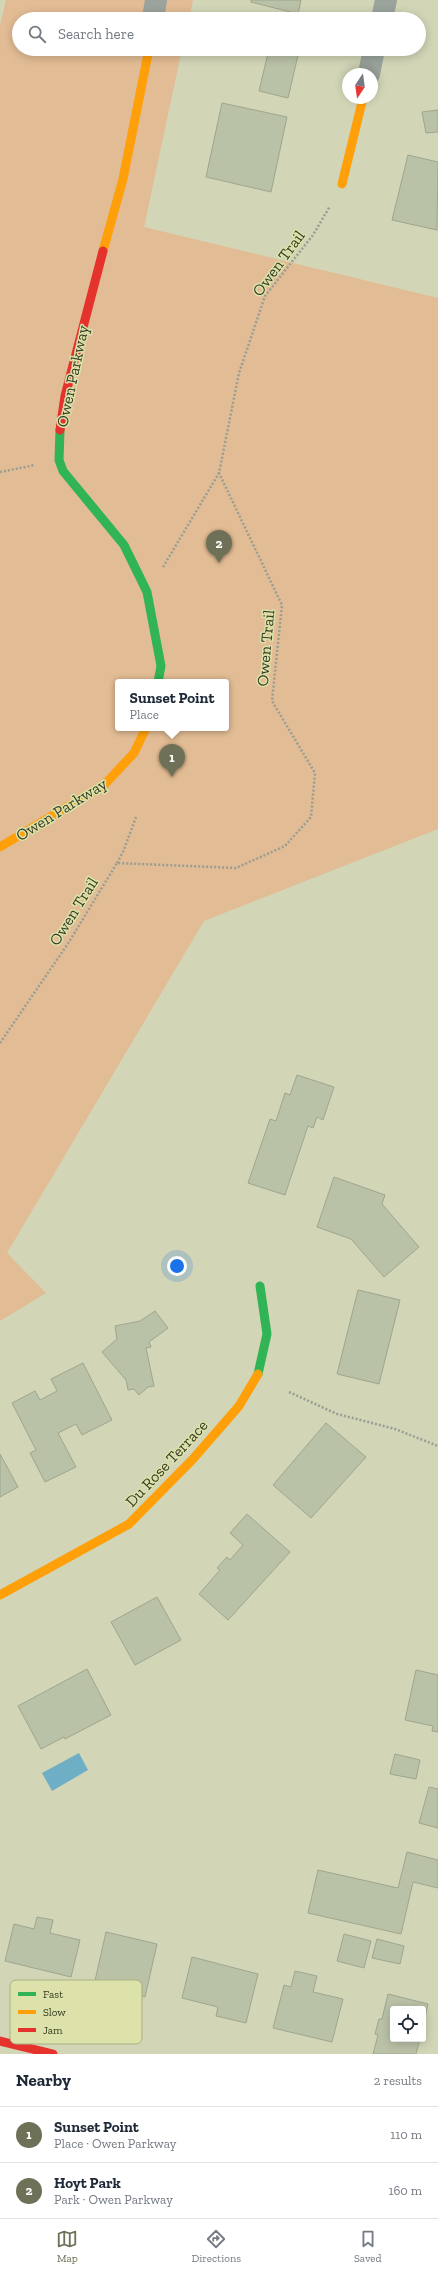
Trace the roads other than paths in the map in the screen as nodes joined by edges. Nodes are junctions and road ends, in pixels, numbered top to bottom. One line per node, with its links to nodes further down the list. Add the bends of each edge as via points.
1 (156, 0): 3 (street)
2 (386, 0): 4 (street)
3 (154, 12)
4 (383, 12)
5 (149, 56): 10 (street, Owen Parkway, via 123,179 65,396 58,442 59,460 63,471 124,544 147,592 161,666)
6 (372, 56): 7 (street)
7 (369, 68)
8 (362, 104): 9 (street)
9 (342, 184)
10 (159, 679)
11 (145, 731): 12 (street, Owen Parkway, via 134,753 105,784)
12 (0, 847)
13 (260, 1286): 14 (street, Du Rose Terrace, via 267,1334 259,1371 239,1406 193,1459 129,1524)
14 (0, 1596)
15 (0, 2041): 16 (street)
16 (10, 2043)
17 (12, 2044): 18 (street)
18 (53, 2054)

